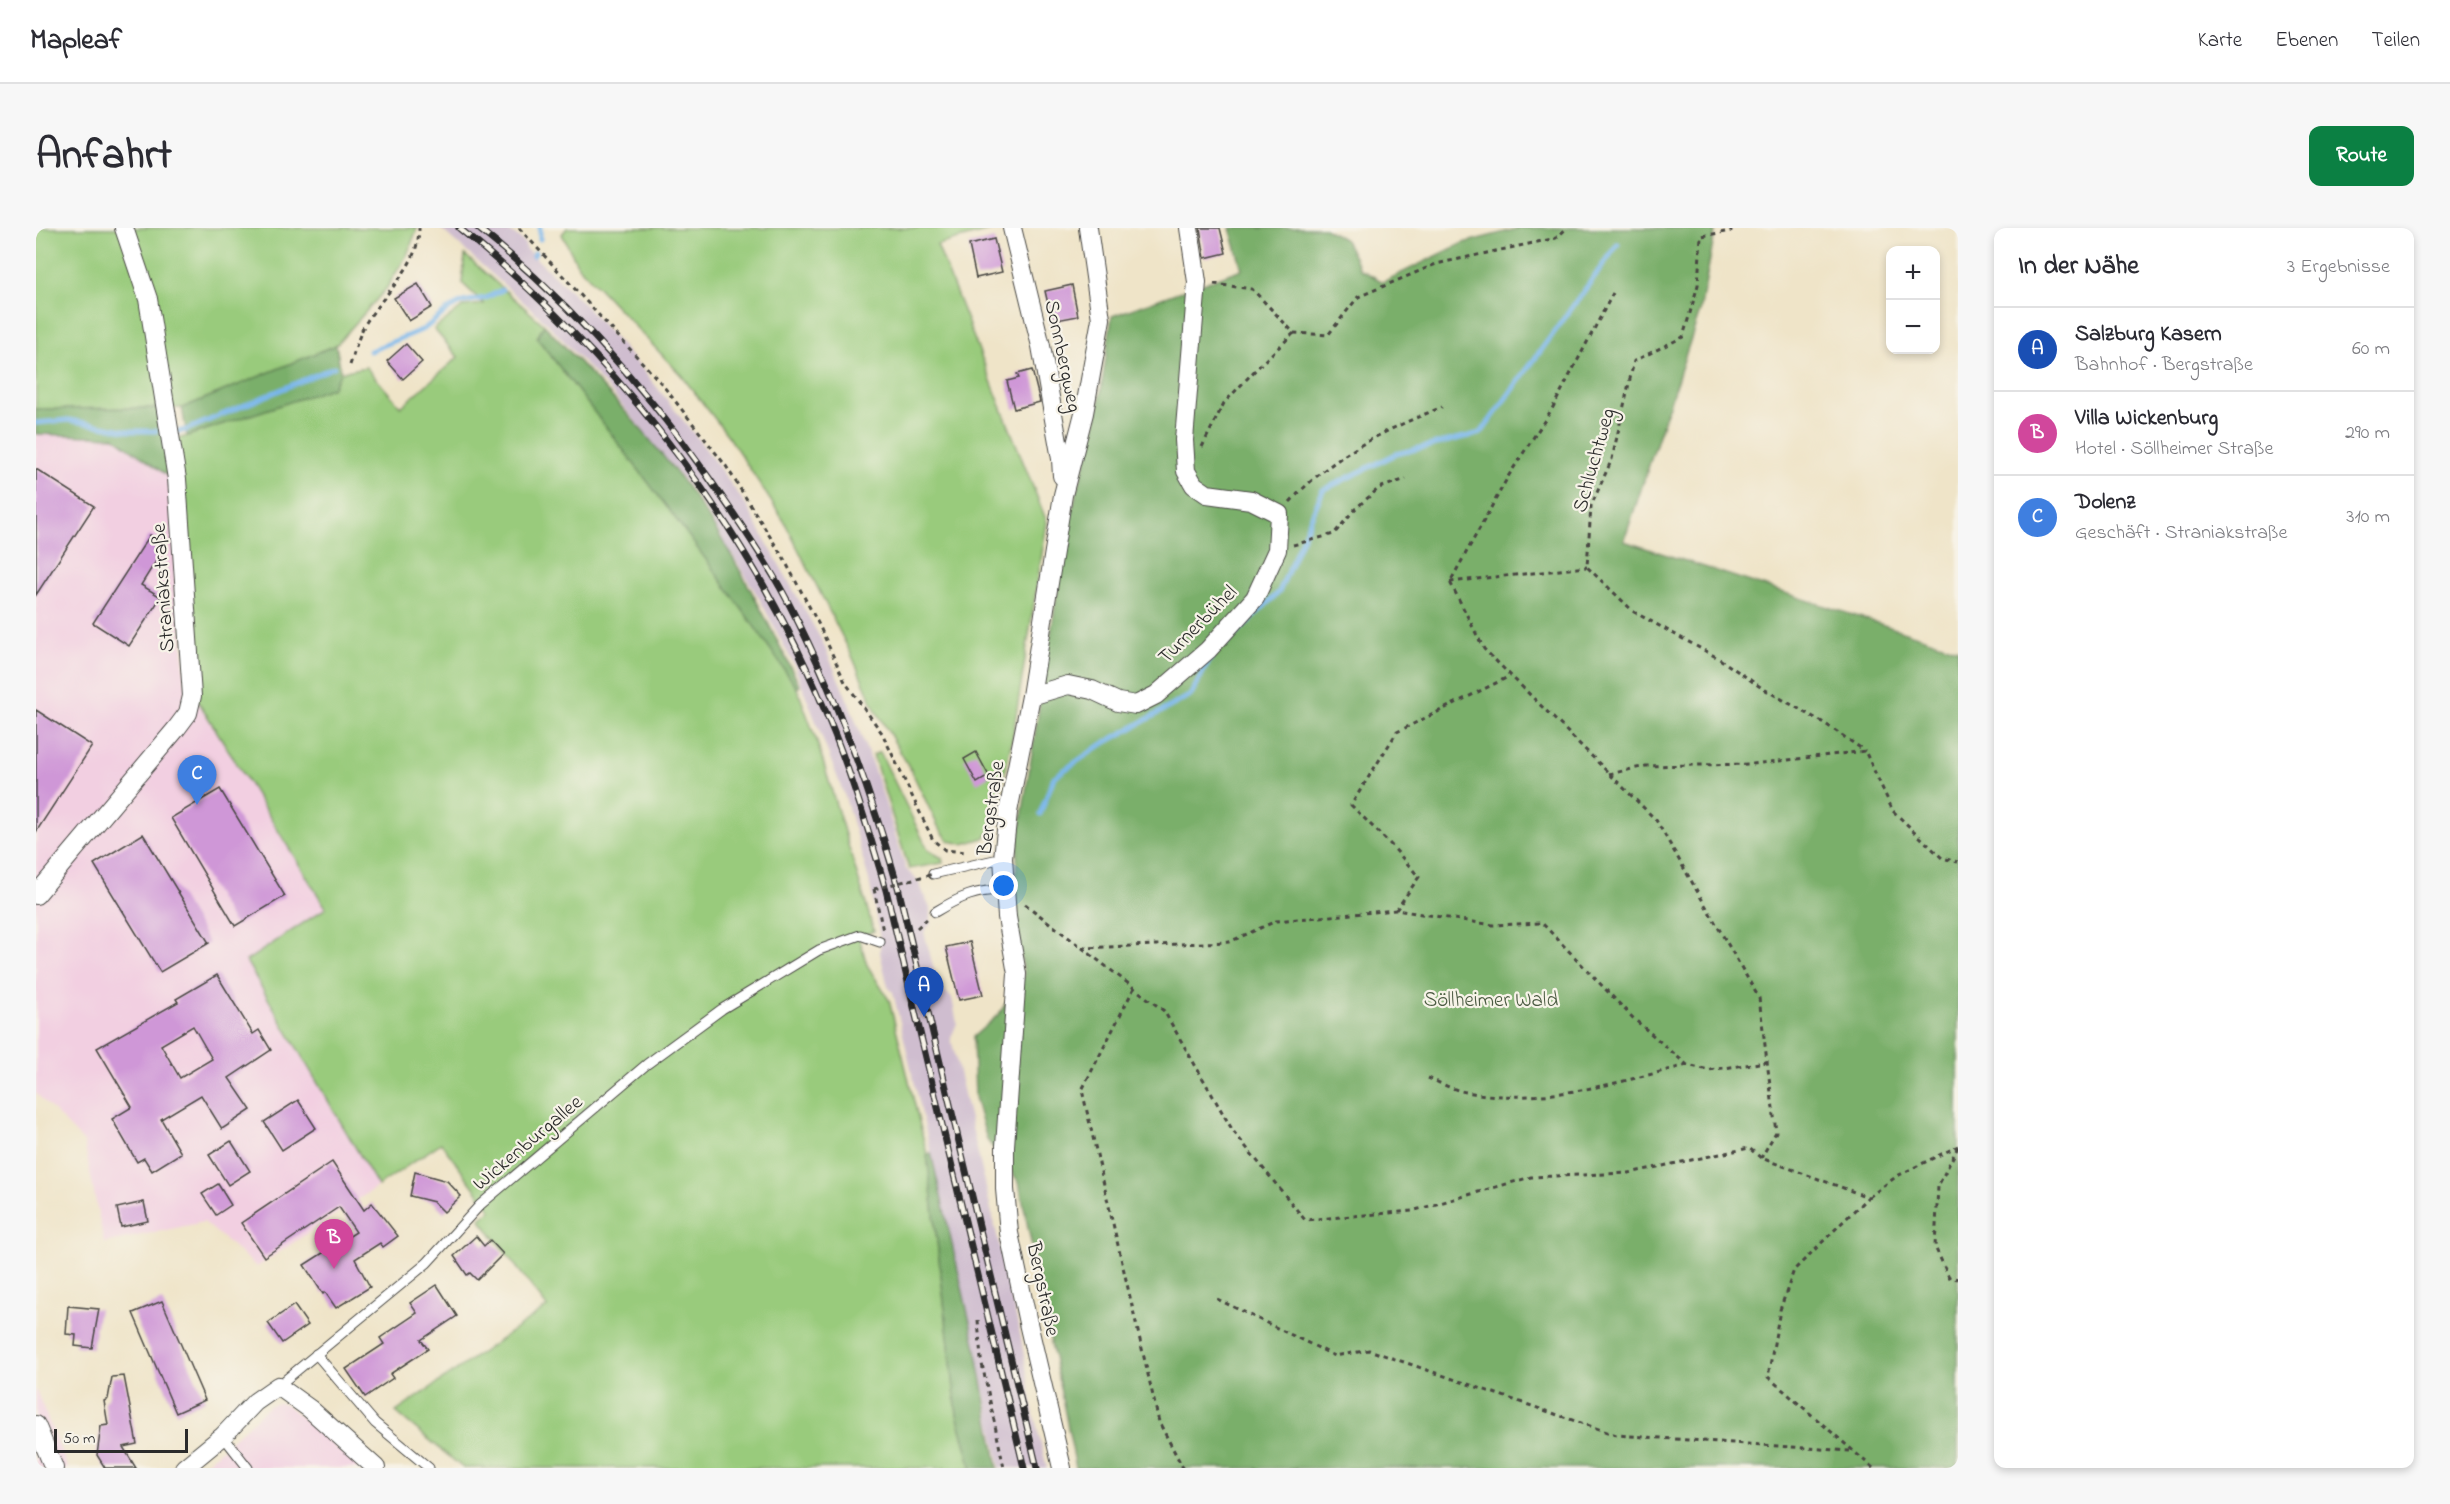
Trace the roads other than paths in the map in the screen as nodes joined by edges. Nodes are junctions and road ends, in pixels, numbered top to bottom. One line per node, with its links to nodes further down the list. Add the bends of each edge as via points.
1 (124, 228): 10 (street, Straniakstraße, via 148,299 177,479 192,696 188,713 176,729)
2 (1012, 228): 5 (street, Sonnbergweg, via 1043,358 1061,459)
3 (1088, 228): 5 (street, Bergstraße, via 1101,319 1084,413)
4 (1189, 228): 6 (street, Turnerbühel, via 1197,282 1184,440 1186,471 1194,485 1207,494 1251,500 1278,514 1277,550 1255,598 1208,650 1156,695 1136,705 1068,685)
5 (1063, 495): 6 (street, Bergstraße)
6 (1031, 696): 7 (street, Bergstraße)
7 (1003, 858): 8 (lane); 9 (street, Bergstraße)
8 (933, 874)
9 (1006, 891): 11 (lane, via 971,893); 22 (street, Bergstraße, via 1017,974 1005,1146 1009,1233)
10 (36, 895)
11 (935, 912)
12 (882, 939): 13 (lane, Wickenburgallee, via 860,935 819,950 722,1009 647,1064 480,1205 427,1263)
13 (316, 1354): 14 (lane, Wickenburgallee); 21 (lane, via 375,1423)
14 (278, 1386): 16 (street, via 255,1402); 20 (street)
15 (36, 1425): 17 (street)
16 (223, 1436): 18 (street); 19 (lane)
17 (54, 1468)
18 (184, 1468)
19 (248, 1468)
20 (376, 1468)
21 (429, 1468)
22 (1062, 1468)

